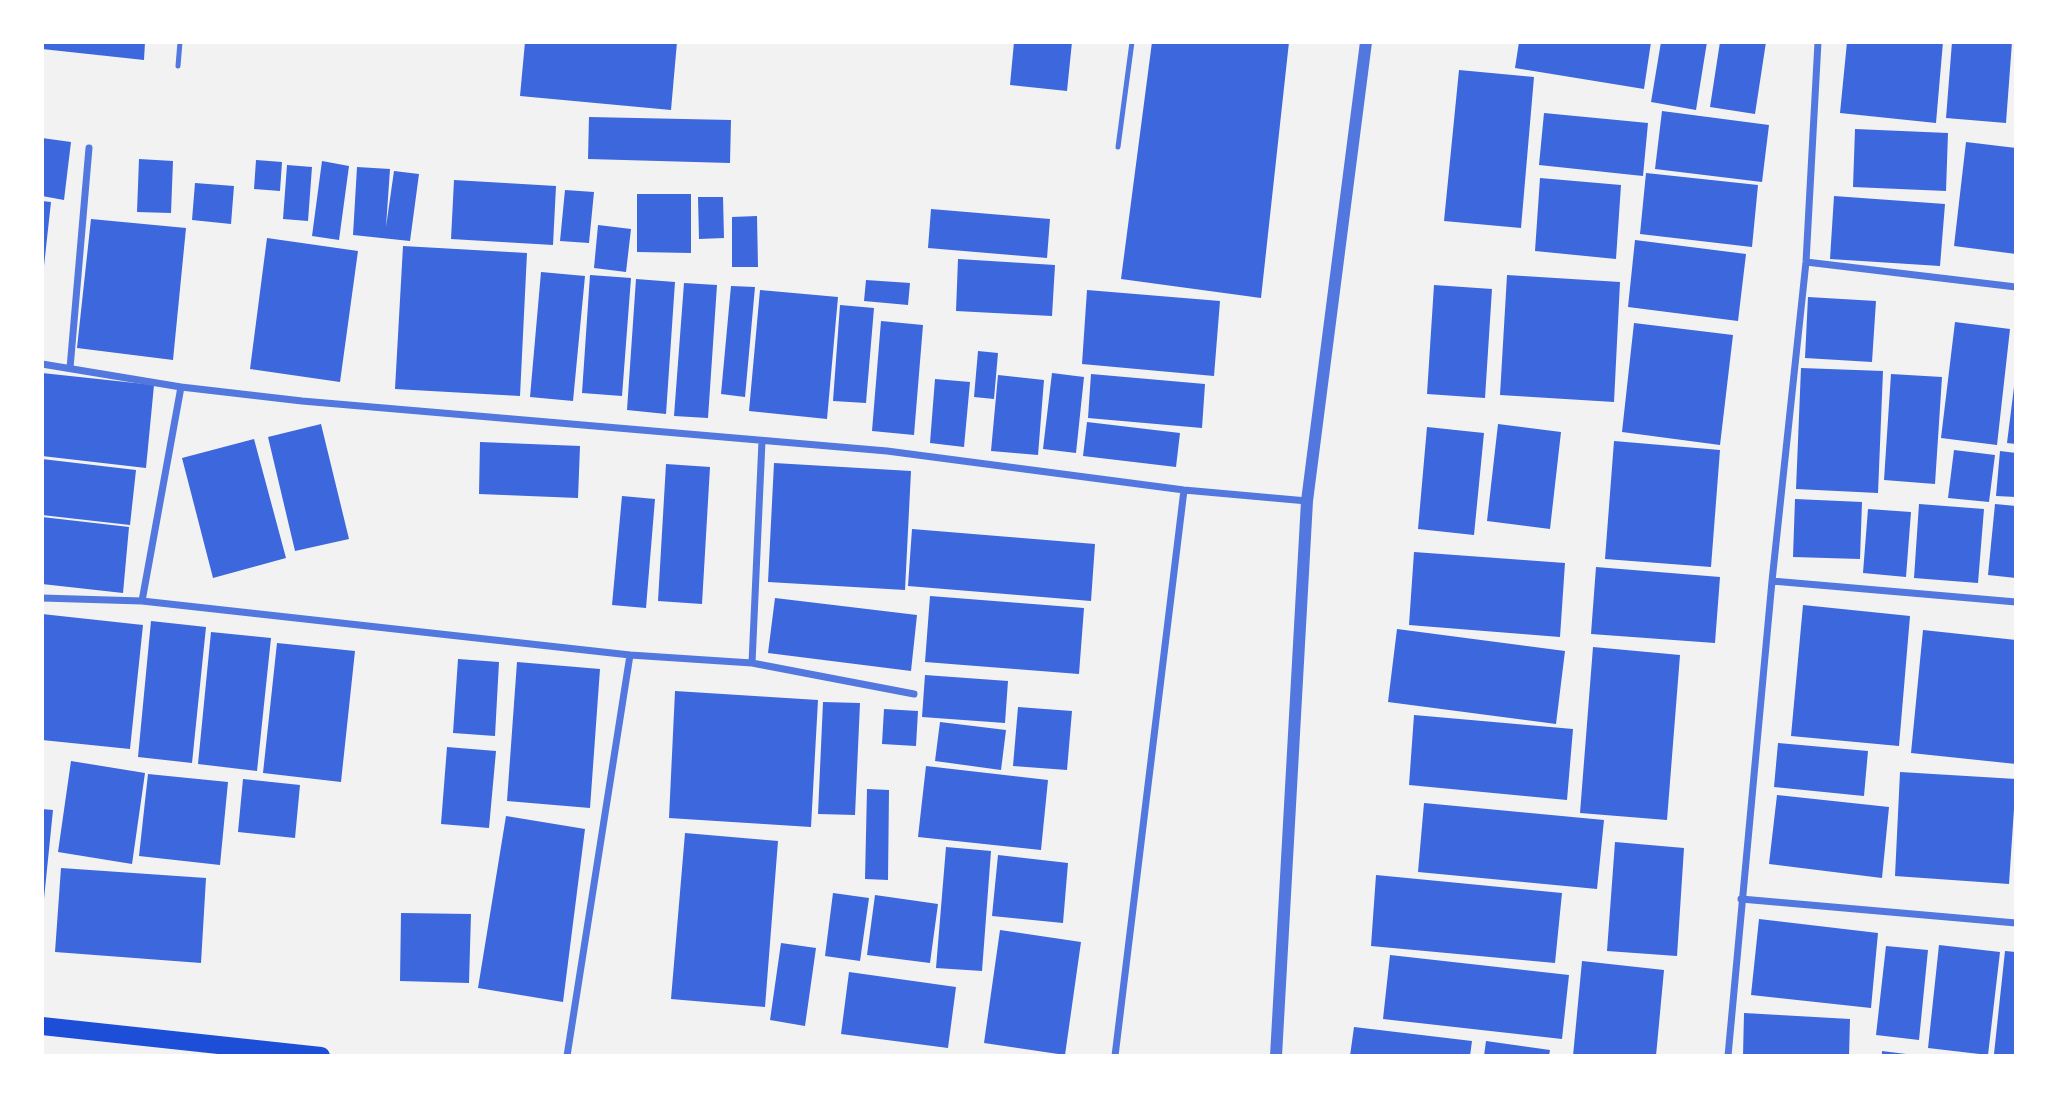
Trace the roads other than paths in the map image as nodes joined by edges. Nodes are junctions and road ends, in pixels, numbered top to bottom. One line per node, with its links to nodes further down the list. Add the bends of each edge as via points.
1 (180, 42): 5 (lane)
2 (1132, 42): 6 (lane)
3 (1366, 42): 15 (street)
4 (1818, 42): 8 (street)
5 (178, 66)
6 (1118, 147)
7 (89, 148): 11 (street)
8 (1806, 262): 9 (street); 16 (street)
9 (2016, 287)
10 (42, 365): 11 (street)
11 (70, 368): 12 (street)
12 (181, 387): 13 (street); 18 (street)
13 (762, 440): 14 (street, via 887,451); 21 (street)
14 (1184, 490): 15 (street); 28 (street)
15 (1307, 501): 29 (street)
16 (1772, 580): 19 (street); 23 (street)
17 (42, 598): 18 (street)
18 (142, 601): 20 (street)
19 (2016, 602)
20 (630, 655): 21 (street); 27 (street)
21 (751, 663): 22 (street)
22 (914, 694)
23 (1741, 899): 24 (street); 30 (street)
24 (2016, 923)
25 (42, 1026): 26 (main road)
26 (321, 1056)
27 (567, 1056)
28 (1115, 1056)
29 (1276, 1056)
30 (1728, 1056)

